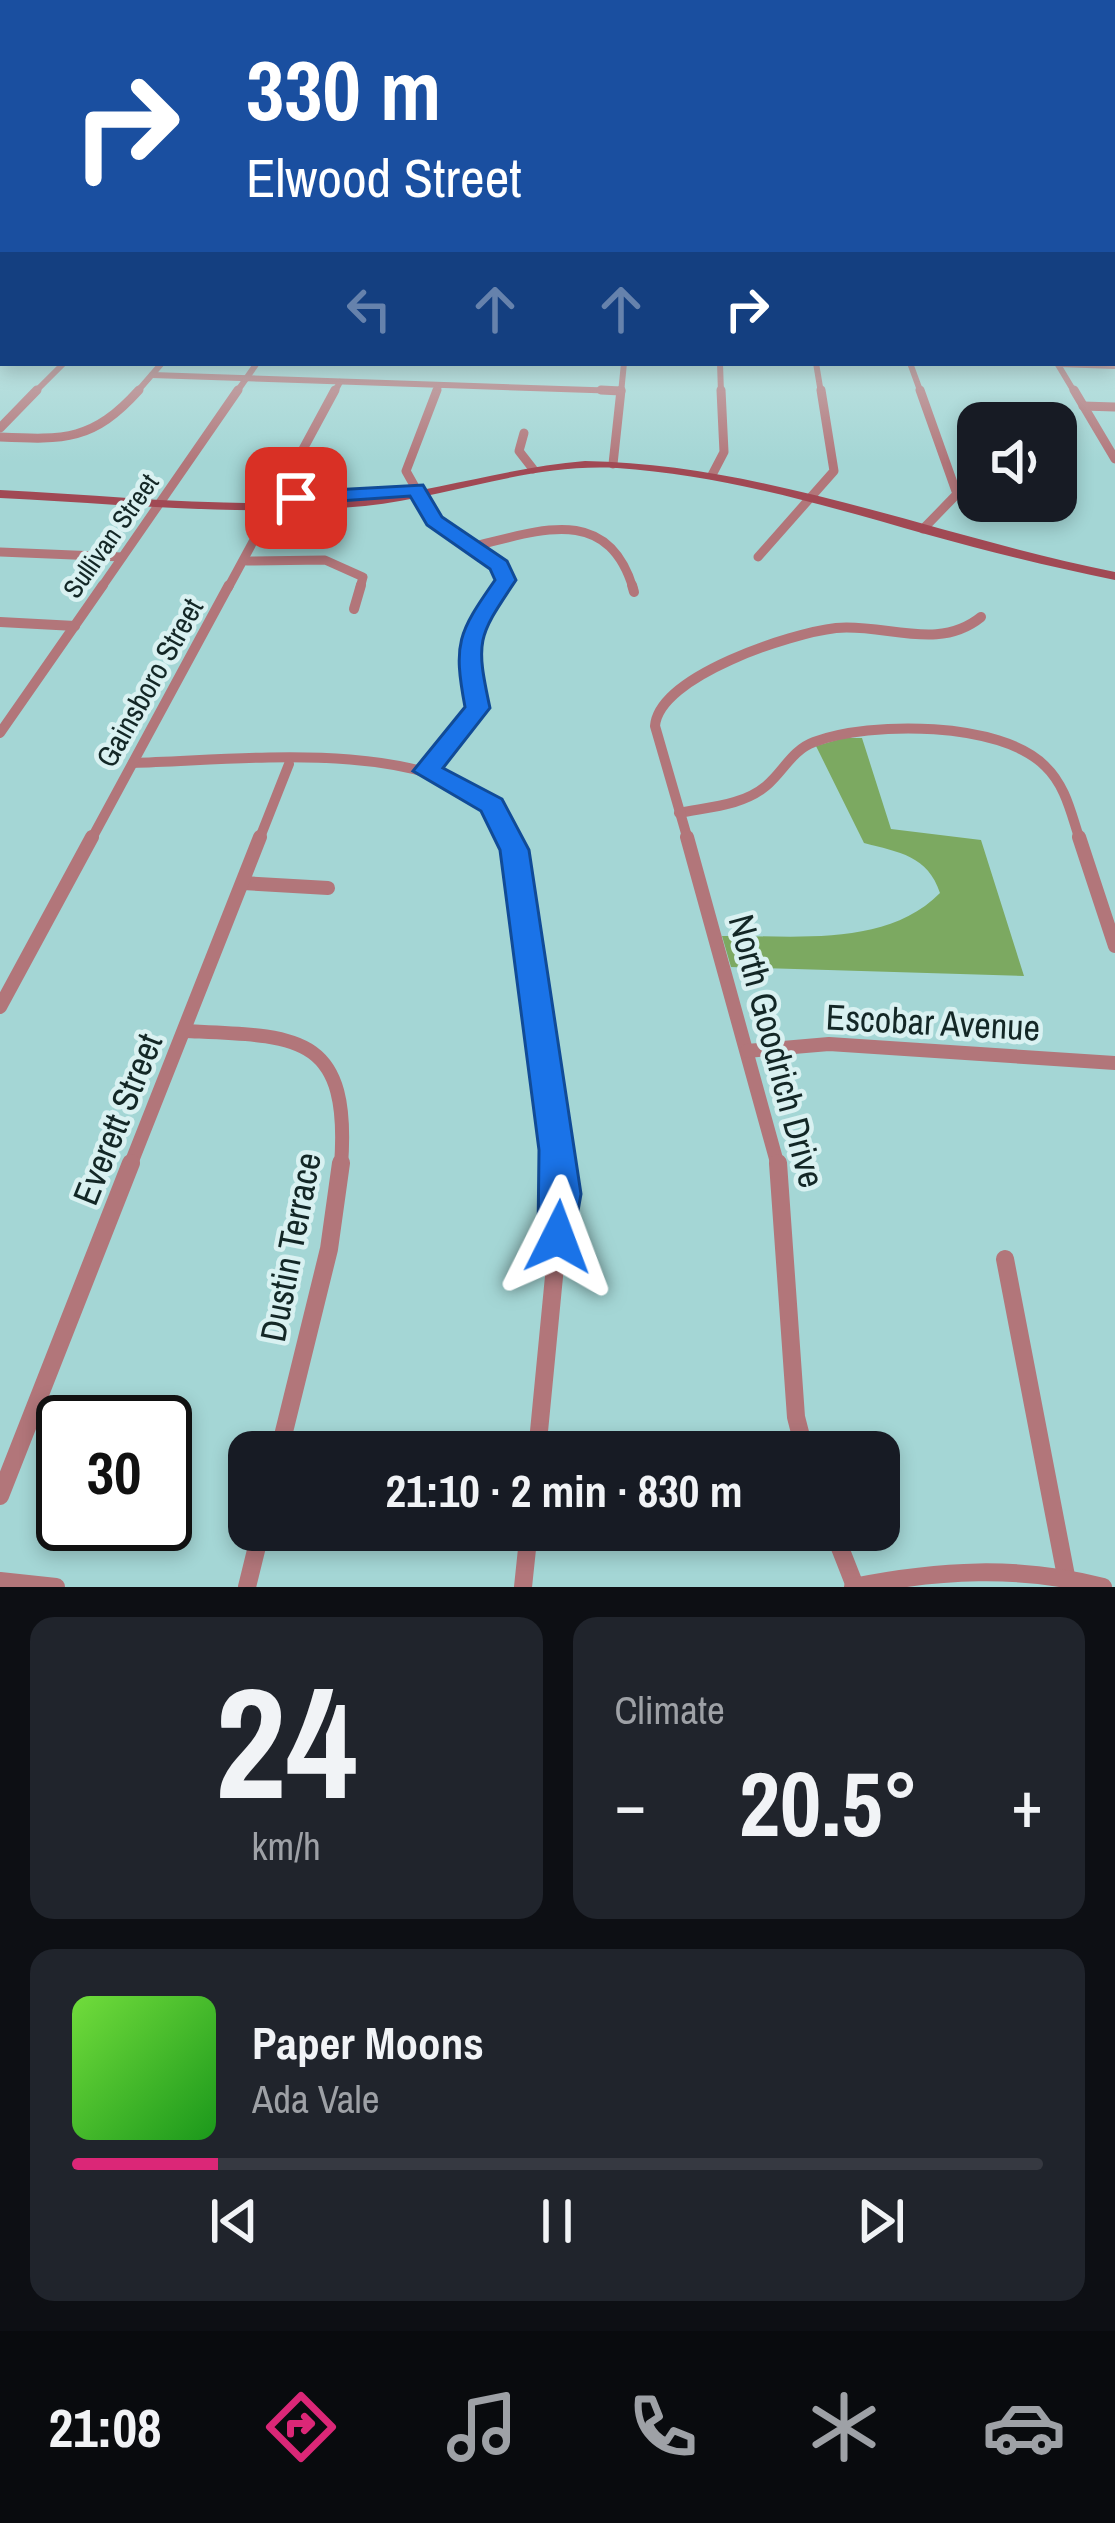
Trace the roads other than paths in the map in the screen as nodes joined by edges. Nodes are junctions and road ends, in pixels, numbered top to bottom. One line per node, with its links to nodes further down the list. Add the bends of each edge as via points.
1 (61, 366): 16 (street)
2 (159, 366): 9 (street)
3 (255, 366): 10 (street, Sullivan Street)
4 (624, 366): 13 (street)
5 (720, 366): 21 (street, via 724,452)
6 (817, 366): 23 (street, via 836,463)
7 (911, 366): 27 (street, via 957,494)
8 (1059, 366): 14 (street)
9 (152, 374): 10 (street); 16 (street, via 98,433)
10 (246, 378): 11 (street); 25 (street, Sullivan Street)
11 (340, 382): 12 (street); 26 (street, Gainsboro Street)
12 (439, 386): 13 (street); 24 (street, via 406,471)
13 (620, 391): 19 (street)
14 (1083, 406): 15 (street); 18 (street)
15 (1115, 406)
16 (0, 432)
17 (524, 433): 20 (street, via 519,451)
18 (1114, 454)
19 (613, 461): 20 (street); 21 (street)
20 (531, 467): 24 (street)
21 (714, 472): 23 (street)
22 (0, 491): 25 (street)
23 (815, 492): 27 (street); 31 (street)
24 (418, 493): 26 (street); 28 (street, via 434,520)
25 (164, 497): 26 (street); 30 (street, Sullivan Street)
26 (276, 501): 32 (street, Gainsboro Street)
27 (927, 526): 33 (street)
28 (471, 547): 34 (street, via 579,529 617,546); 43 (street, via 506,580 470,632 477,708)
29 (0, 552): 30 (street)
30 (122, 557): 38 (street, Sullivan Street)
31 (758, 557)
32 (247, 561): 35 (street, via 354,567 363,584); 41 (street, Gainsboro Street)
33 (1115, 572)
34 (634, 592)
35 (354, 609)
36 (981, 616): 44 (street, North Goodrich Drive, via 974,626 938,634 807,632 679,686 658,707 655,726)
37 (0, 622): 38 (street)
38 (75, 626): 39 (street, Sullivan Street)
39 (5, 718): 40 (street, Sullivan Street)
40 (0, 733)
41 (133, 763): 42 (street); 48 (street, Gainsboro Street)
42 (289, 764): 43 (street, via 361,761); 45 (street, Everett Street)
43 (427, 771): 54 (street, via 492,805 514,850 562,1194)
44 (679, 813): 47 (street, via 762,790 809,743 841,735 979,735 1031,753 1063,789); 50 (street, North Goodrich Drive)
45 (243, 883): 46 (street); 49 (street, Everett Street)
46 (328, 888)
47 (1115, 946)
48 (0, 1006)
49 (184, 1031): 53 (street, Dustin Terrace, via 285,1039 324,1059 343,1091 342,1186); 56 (street, Everett Street)
50 (747, 1051): 51 (street, Escobar Avenue, via 829,1044); 55 (street, North Goodrich Drive, via 785,1204)
51 (1115, 1063)
52 (1005, 1259): 60 (street)
53 (284, 1431)
54 (539, 1431)
55 (800, 1431)
56 (0, 1496)
57 (256, 1551): 63 (street)
58 (527, 1551): 64 (street)
59 (841, 1551): 65 (street)
60 (1066, 1576): 65 (street, via 988,1568); 66 (street)
61 (0, 1581): 62 (street)
62 (56, 1587)
63 (247, 1587)
64 (524, 1587)
65 (854, 1587)
66 (1103, 1587)

